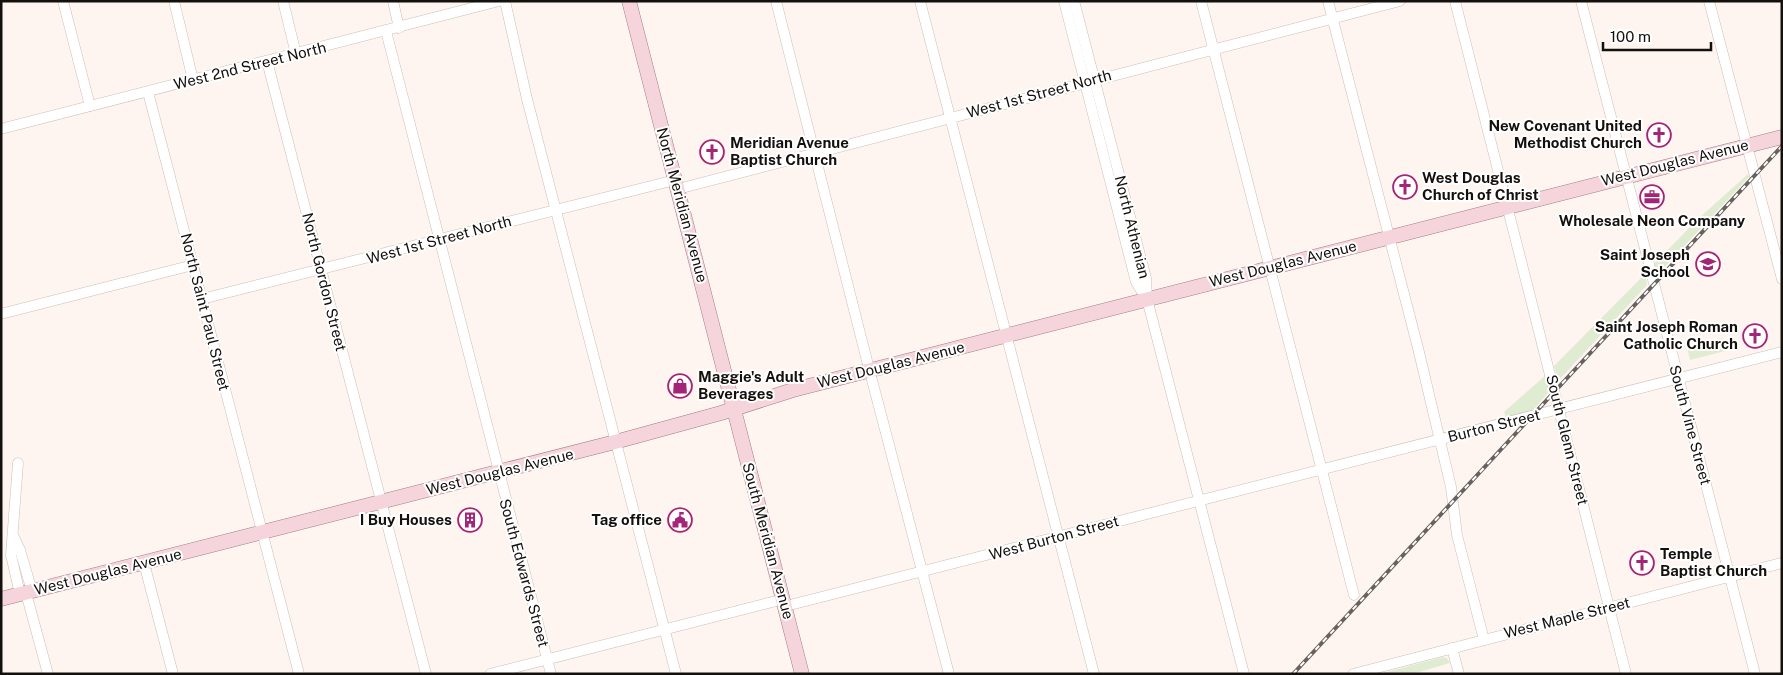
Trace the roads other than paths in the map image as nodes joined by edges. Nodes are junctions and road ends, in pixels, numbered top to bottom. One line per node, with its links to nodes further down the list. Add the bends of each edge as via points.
1 (63, 1): 27 (street)
2 (174, 1): 24 (street)
3 (283, 1): 22 (street)
4 (393, 1): 19 (street)
5 (499, 1): 19 (street, West 2nd Street North)
6 (505, 1): 36 (street)
7 (628, 1): 34 (main road, North Meridian Avenue)
8 (776, 1): 32 (street)
9 (920, 1): 28 (street)
10 (1064, 1): 25 (street, North Athenian)
11 (1074, 1): 25 (street, North Athenian)
12 (1201, 1): 21 (street)
13 (1328, 1): 18 (street)
14 (1400, 1): 18 (street, West 1st Street North)
15 (1455, 1): 35 (street, South Glenn Street)
16 (1581, 1): 33 (street, South Vine Street)
17 (1709, 1): 31 (street)
18 (1333, 18): 21 (street, West 1st Street North); 37 (street)
19 (400, 28): 20 (street, West 2nd Street North)
20 (386, 31): 22 (street, West 2nd Street North); 38 (street, South Edwards Street)
21 (1214, 49): 25 (street, West 1st Street North); 40 (street)
22 (296, 54): 23 (street, West 2nd Street North)
23 (267, 61): 24 (street, West 2nd Street North); 41 (street, North Gordon Street)
24 (193, 80): 26 (street, West 2nd Street North)
25 (1089, 81): 28 (street, West 1st Street North); 44 (street, North Athenian, via 1136,282)
26 (148, 92): 27 (street, West 2nd Street North); 39 (street, North Saint Paul Street)
27 (90, 106): 29 (street, West 2nd Street North)
28 (950, 117): 32 (street, West 1st Street North); 46 (street)
29 (1, 129)
30 (1782, 137): 31 (main road, West Douglas Avenue)
31 (1745, 146): 33 (main road, West Douglas Avenue); 42 (street)
32 (814, 153): 34 (street, West 1st Street North); 48 (street)
33 (1627, 176): 35 (main road, West Douglas Avenue); 49 (street, South Vine Street)
34 (677, 185): 36 (street, West 1st Street North); 50 (main road, North Meridian Avenue)
35 (1508, 206): 37 (main road, West Douglas Avenue); 51 (street, South Glenn Street)
36 (556, 210): 38 (street, West 1st Street North); 53 (street)
37 (1389, 236): 40 (main road, West Douglas Avenue); 52 (street)
38 (438, 240): 41 (street, West 1st Street North); 56 (street, South Edwards Street)
39 (193, 265): 43 (street, North Saint Paul Street); 45 (street)
40 (1270, 267): 44 (main road, West Douglas Avenue); 55 (street)
41 (321, 271): 43 (street, West 1st Street North); 58 (street, North Gordon Street)
42 (1782, 279)
43 (202, 299): 59 (street, North Saint Paul Street)
44 (1147, 299): 46 (main road, West Douglas Avenue); 57 (street, North Athenian)
45 (1, 314)
46 (1007, 335): 48 (main road, West Douglas Avenue); 60 (street)
47 (1782, 352): 49 (street, Burton Street)
48 (869, 370): 50 (main road, West Douglas Avenue); 63 (street)
49 (1678, 379): 51 (street, Burton Street); 64 (street, South Vine Street)
50 (733, 409): 53 (main road, West Douglas Avenue); 68 (main road, South Meridian Avenue)
51 (1559, 410): 52 (street, Burton Street); 69 (street, South Glenn Street)
52 (1440, 439): 55 (street, Burton Street); 71 (street, via 1457,535)
53 (615, 442): 56 (main road, West Douglas Avenue); 70 (street)
54 (18, 463): 65 (street, via 14,538 20,550)
55 (1321, 469): 57 (street, West Burton Street); 66 (street)
56 (498, 472): 58 (main road, West Douglas Avenue); 73 (street, South Edwards Street)
57 (1198, 501): 60 (street, West Burton Street); 84 (street, North Athenian)
58 (380, 502): 59 (main road, West Douglas Avenue); 77 (street, North Gordon Street)
59 (262, 533): 61 (main road, West Douglas Avenue); 76 (street, North Saint Paul Street)
60 (1059, 537): 63 (street, West Burton Street); 83 (street)
61 (144, 563): 65 (main road, West Douglas Avenue); 75 (street)
62 (1782, 564): 64 (street, West Maple Street)
63 (922, 573): 68 (street, West Burton Street); 82 (street)
64 (1730, 577): 69 (street, West Maple Street); 88 (street, South Vine Street)
65 (26, 593): 67 (main road, West Douglas Avenue); 74 (street)
66 (1354, 595)
67 (1, 599)
68 (785, 603): 70 (street, West Burton Street); 81 (main road, South Meridian Avenue)
69 (1608, 608): 71 (street, West Maple Street); 87 (street, South Glenn Street)
70 (664, 629): 73 (street, West Burton Street); 80 (street)
71 (1484, 640): 72 (street, West Maple Street)
72 (1452, 648): 85 (street, West Maple Street); 86 (street)
73 (547, 659): 78 (street, West Burton Street); 79 (street, South Edwards Street)
74 (48, 674)
75 (173, 674)
76 (299, 674)
77 (426, 674)
78 (490, 674)
79 (551, 674)
80 (676, 674)
81 (802, 674)
82 (949, 674)
83 (1094, 674)
84 (1244, 674)
85 (1353, 674)
86 (1459, 674)
87 (1626, 674)
88 (1755, 674)

